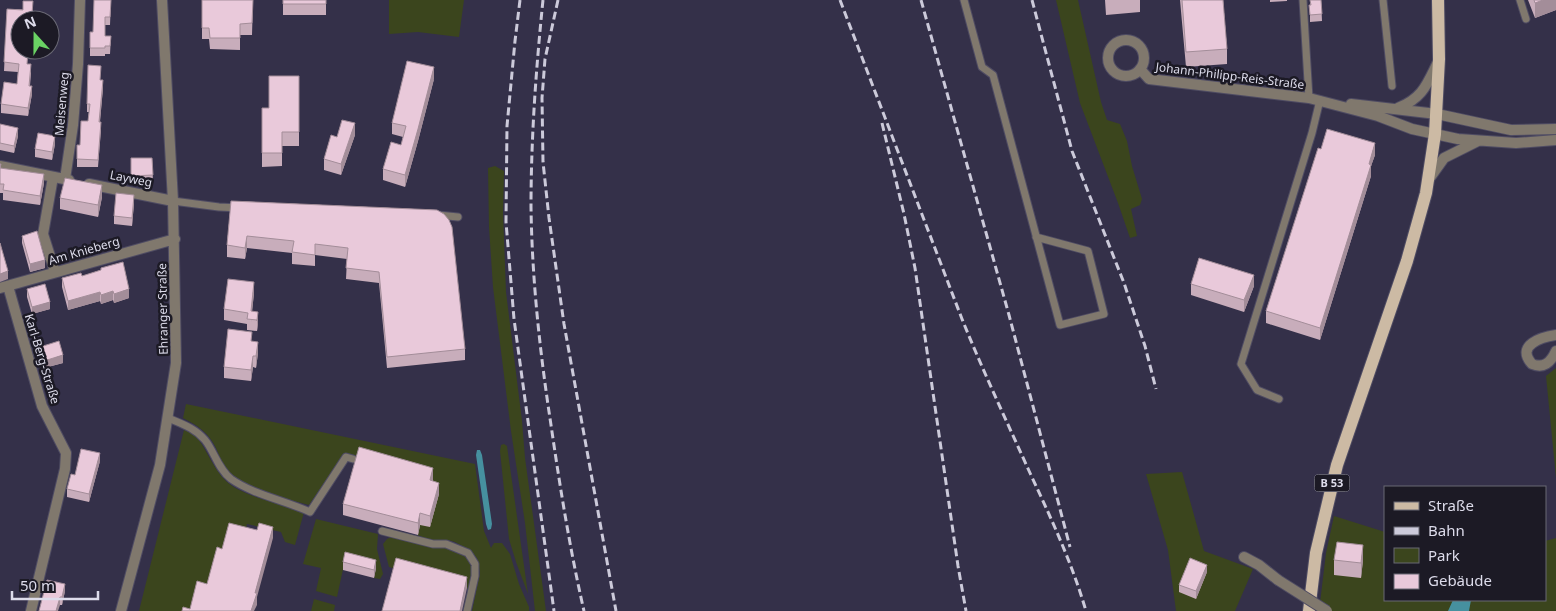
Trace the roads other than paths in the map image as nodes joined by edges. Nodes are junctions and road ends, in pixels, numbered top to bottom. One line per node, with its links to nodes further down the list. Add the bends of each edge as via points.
1 (80, 0): 22 (street, Meisenweg, via 73,125)
2 (162, 0): 24 (street, Ehranger Straße)
3 (964, 0): 28 (lane, via 982,67 993,75)
4 (1303, 0): 12 (lane)
5 (1383, 0): 11 (lane)
6 (1438, 0): 9 (main road, B 53)
7 (1520, 0): 8 (lane)
8 (1526, 18)
9 (1439, 59): 14 (street, via 1418,97); 15 (main road, B 53)
10 (1140, 69): 12 (street, Johann-Philipp-Reis-Straße, via 1149,79)
11 (1392, 86)
12 (1309, 98): 13 (street, Johann-Philipp-Reis-Straße)
13 (1320, 100): 14 (street, Johann-Philipp-Reis-Straße); 17 (street, Johann-Philipp-Reis-Straße); 34 (lane, via 1241,364 1257,390)
14 (1397, 109): 15 (street, Johann-Philipp-Reis-Straße)
15 (1437, 114): 16 (street, Johann-Philipp-Reis-Straße, via 1511,130); 17 (main road, B 53)
16 (1556, 129)
17 (1436, 134): 19 (street, Johann-Philipp-Reis-Straße); 23 (main road, B 53)
18 (1556, 140): 19 (street, Johann-Philipp-Reis-Straße)
19 (1478, 141): 23 (street, Johann-Philipp-Reis-Straße, via 1444,158)
20 (0, 166): 21 (street, Layweg)
21 (54, 177): 22 (street, Layweg); 30 (street, via 43,234)
22 (65, 179): 24 (street, Layweg)
23 (1429, 179): 42 (main road, B 53, via 1408,261 1337,465 1316,553)
24 (173, 201): 25 (lane); 29 (street, Ehranger Straße)
25 (247, 208)
26 (433, 215): 27 (lane)
27 (458, 217)
28 (1036, 237): 28 (lane, via 1060,325 1104,314 1088,251)
29 (175, 239): 30 (street, Am Knieberg); 35 (street, Ehranger Straße, via 176,363)
30 (55, 272): 31 (street, Am Knieberg)
31 (4, 287): 39 (street, Karl-Berg-Straße, via 42,406 66,453)
32 (1556, 335): 33 (street, via 1532,342 1527,350 1532,364 1540,366 1549,362)
33 (1556, 352)
34 (1278, 399)
35 (168, 418): 36 (lane, via 191,428 205,440 229,477 246,488 310,512 346,457); 40 (street, Ehranger Straße, via 160,465)
36 (353, 458)
37 (382, 530): 41 (lane, via 433,544 446,544 468,554 475,564 475,576)
38 (1244, 557): 43 (street, bridge)
39 (31, 611)
40 (120, 611)
41 (468, 611)
42 (1309, 611)
43 (1327, 611)

